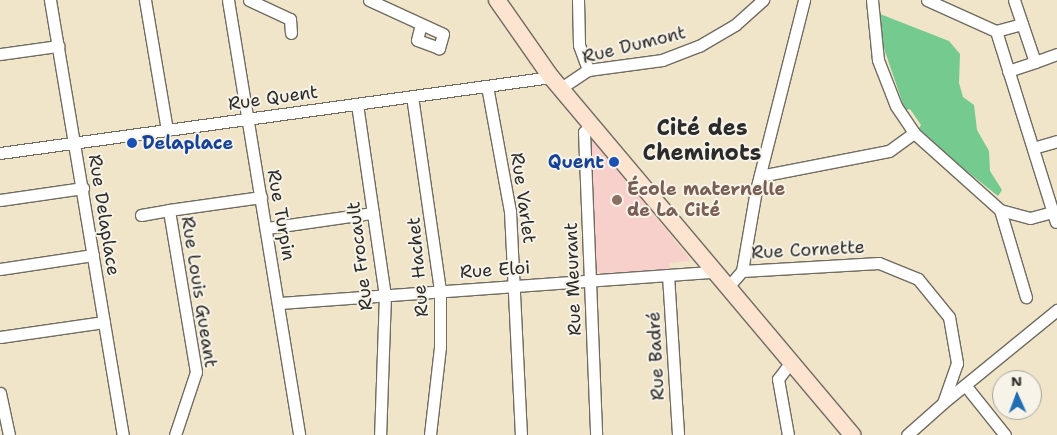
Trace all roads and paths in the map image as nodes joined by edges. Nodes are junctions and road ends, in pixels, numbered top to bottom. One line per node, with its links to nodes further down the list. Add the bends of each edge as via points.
1 (50, 0): 18 (street, Rue Delaplace)
2 (145, 0): 30 (street)
3 (228, 0): 28 (street, Rue Turpin)
4 (249, 0): 17 (street, via 290,19)
5 (369, 0): 13 (street)
6 (497, 0): 24 (main road)
7 (578, 0): 22 (street, via 579,45)
8 (762, 0): 22 (street, Rue Dumont, via 735,25 699,46 662,60)
9 (804, 0): 36 (street)
10 (872, 0): 31 (street, via 874,42 881,68 896,106)
11 (927, 0): 16 (street)
12 (1014, 0): 15 (street)
13 (385, 3): 14 (street)
14 (421, 24)
15 (1022, 24): 16 (street); 21 (street)
16 (996, 31): 23 (street)
17 (291, 33)
18 (58, 46): 19 (street); 33 (street, Rue Delaplace)
19 (0, 54)
20 (1057, 54): 21 (street)
21 (1035, 62): 23 (street)
22 (588, 70): 24 (street, Rue Dumont)
23 (1008, 71): 34 (street)
24 (556, 83): 25 (street, Rue Quent); 29 (main road)
25 (487, 86): 26 (street, Rue Quent); 52 (street, Rue Varlet, via 510,211)
26 (412, 96): 27 (street, Rue Quent); 54 (street, Rue Hachet)
27 (357, 104): 28 (street, Rue Quent); 42 (street, Rue Frocault)
28 (247, 119): 30 (street, Rue Quent); 38 (street, Rue Turpin)
29 (591, 124): 49 (main road); 51 (street, Rue Meurant, via 584,132)
30 (167, 130): 33 (street, Rue Quent)
31 (914, 133): 36 (street, via 889,151); 41 (street)
32 (1057, 141): 34 (street)
33 (75, 144): 35 (street, Rue Quent); 37 (street, Rue Delaplace)
34 (1033, 148): 44 (street)
35 (0, 153)
36 (760, 176): 48 (street)
37 (83, 188): 39 (street); 46 (street, Rue Delaplace)
38 (261, 197): 40 (street, Rue Louis Gueant); 45 (street, Rue Turpin)
39 (0, 200)
40 (169, 210): 43 (street, Rue Louis Gueant); 68 (street, Rue Louis Gueant, via 196,372)
41 (1000, 210): 44 (street, via 1024,218); 56 (street)
42 (373, 214): 45 (street); 55 (street, Rue Frocault)
43 (141, 215)
44 (1055, 215)
45 (267, 228): 57 (street, Rue Turpin)
46 (93, 255): 47 (street); 59 (street, Rue Delaplace)
47 (0, 269)
48 (742, 271): 53 (street, Rue Cornette); 62 (street, Rue Cornette, via 879,263 918,280 949,317)
49 (715, 272): 50 (street, Rue Eloi); 53 (main road)
50 (668, 275): 51 (street, Rue Eloi); 74 (street, Rue Badré)
51 (591, 281): 52 (street, Rue Eloi); 73 (street, Rue Meurant)
52 (514, 286): 54 (street, Rue Eloi); 72 (street, Rue Varlet)
53 (728, 288): 61 (main road)
54 (440, 291): 55 (street, Rue Eloi); 71 (street, Rue Hachet, via 440,346)
55 (385, 295): 57 (street, Rue Eloi); 70 (street, Rue Frocault)
56 (1026, 297)
57 (278, 303): 69 (street, Rue Turpin)
58 (1057, 310): 63 (street)
59 (104, 322): 60 (street); 67 (street, Rue Delaplace)
60 (0, 337)
61 (791, 362): 75 (street, via 778,379); 76 (main road)
62 (957, 364): 63 (street); 65 (street, Rue Cornette)
63 (970, 381): 65 (street); 78 (street)
64 (0, 393): 66 (street)
65 (943, 403): 77 (street, Rue Cornette)
66 (9, 435)
67 (123, 435)
68 (175, 435)
69 (299, 435)
70 (380, 435)
71 (430, 435)
72 (521, 435)
73 (596, 435)
74 (678, 435)
75 (788, 435)
76 (852, 435)
77 (907, 435)
78 (1005, 435)

